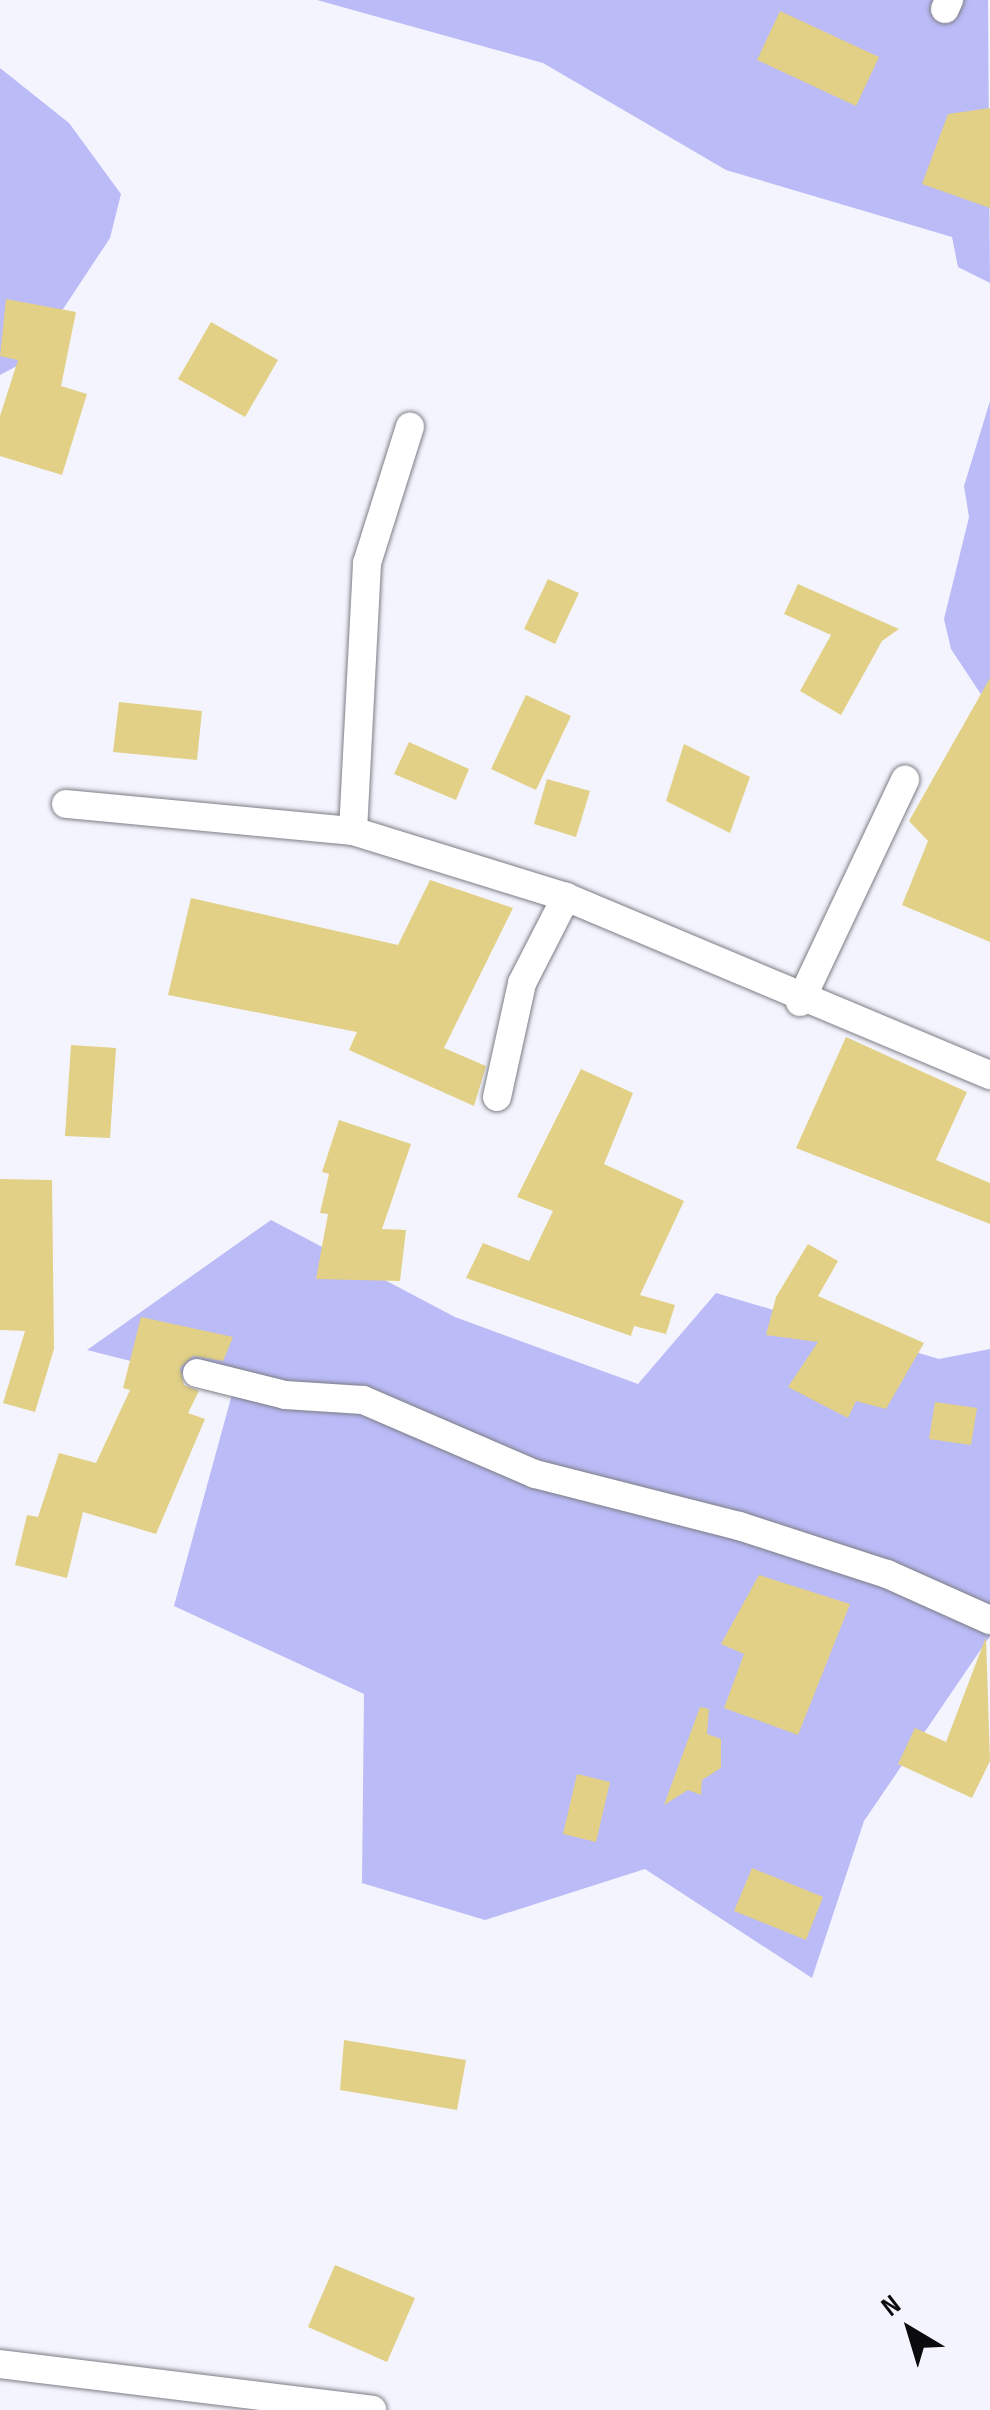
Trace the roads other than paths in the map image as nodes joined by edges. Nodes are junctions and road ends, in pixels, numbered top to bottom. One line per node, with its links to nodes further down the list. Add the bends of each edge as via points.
1 (410, 427): 4 (street, via 366,563)
2 (905, 780): 6 (street)
3 (66, 804): 4 (street)
4 (353, 831): 5 (street)
5 (566, 897): 6 (street); 8 (street, via 522,983)
6 (800, 1002): 7 (street)
7 (990, 1075)
8 (497, 1097)
9 (197, 1373): 10 (street, via 284,1395 363,1400 535,1474 739,1526 887,1574)
10 (990, 1620)
11 (0, 2364): 12 (street)
12 (372, 2410)

